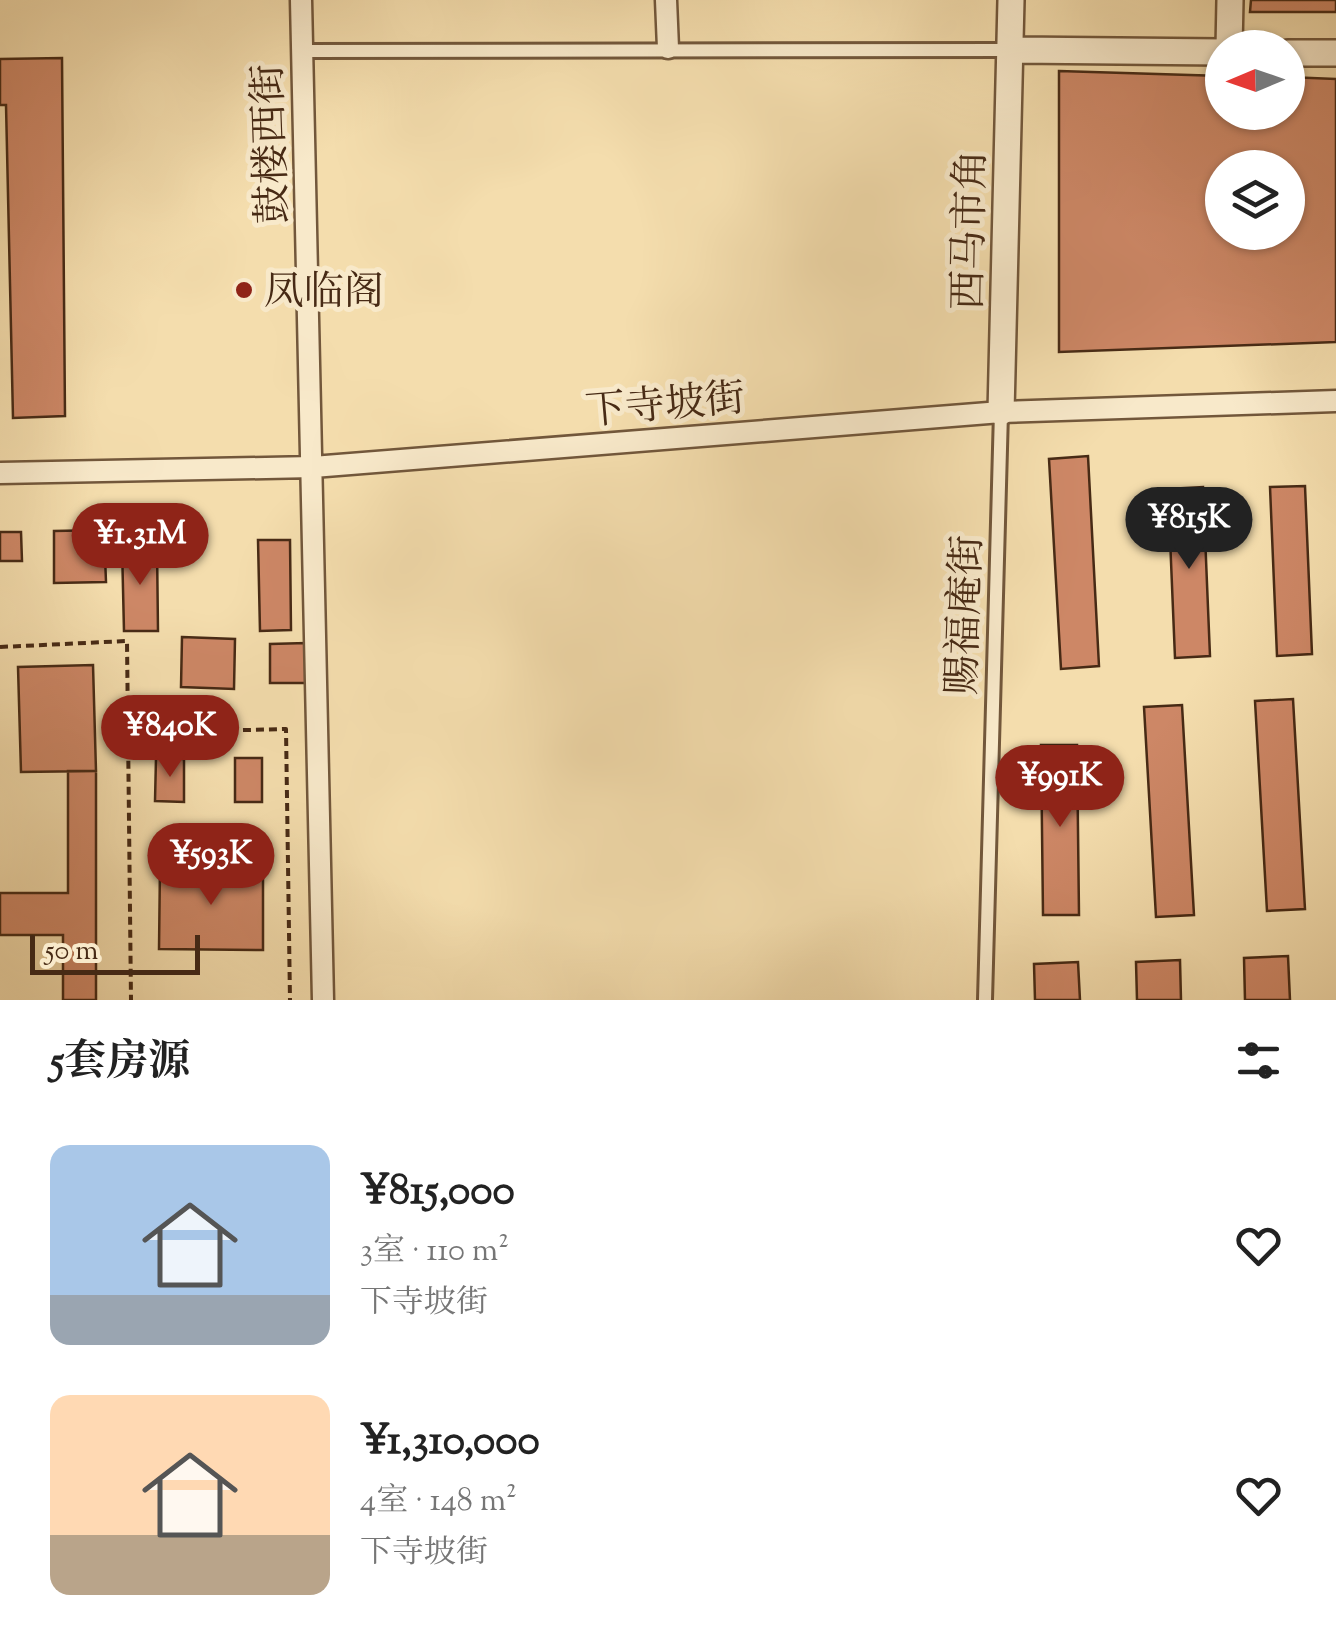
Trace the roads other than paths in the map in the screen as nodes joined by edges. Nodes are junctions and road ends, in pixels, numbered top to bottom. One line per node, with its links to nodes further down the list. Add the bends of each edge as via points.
1 (301, 0): 8 (street, 鼓楼西街)
2 (666, 0): 6 (street)
3 (1011, 0): 7 (street, 西马市角)
4 (1230, 0): 5 (street)
5 (1229, 30)
6 (668, 48): 7 (lane); 8 (lane)
7 (1010, 50): 9 (street); 13 (street, 西马市角)
8 (302, 51): 14 (street, 鼓楼西街)
9 (1205, 52)
10 (1305, 53): 11 (street)
11 (1336, 53)
12 (1336, 401): 13 (street, 下寺坡街)
13 (1001, 412): 14 (street, 下寺坡街); 17 (lane, 赐福庵街)
14 (313, 467): 15 (street, 下寺坡街); 16 (street, 鼓楼西街)
15 (0, 474)
16 (323, 1000)
17 (985, 1000)

